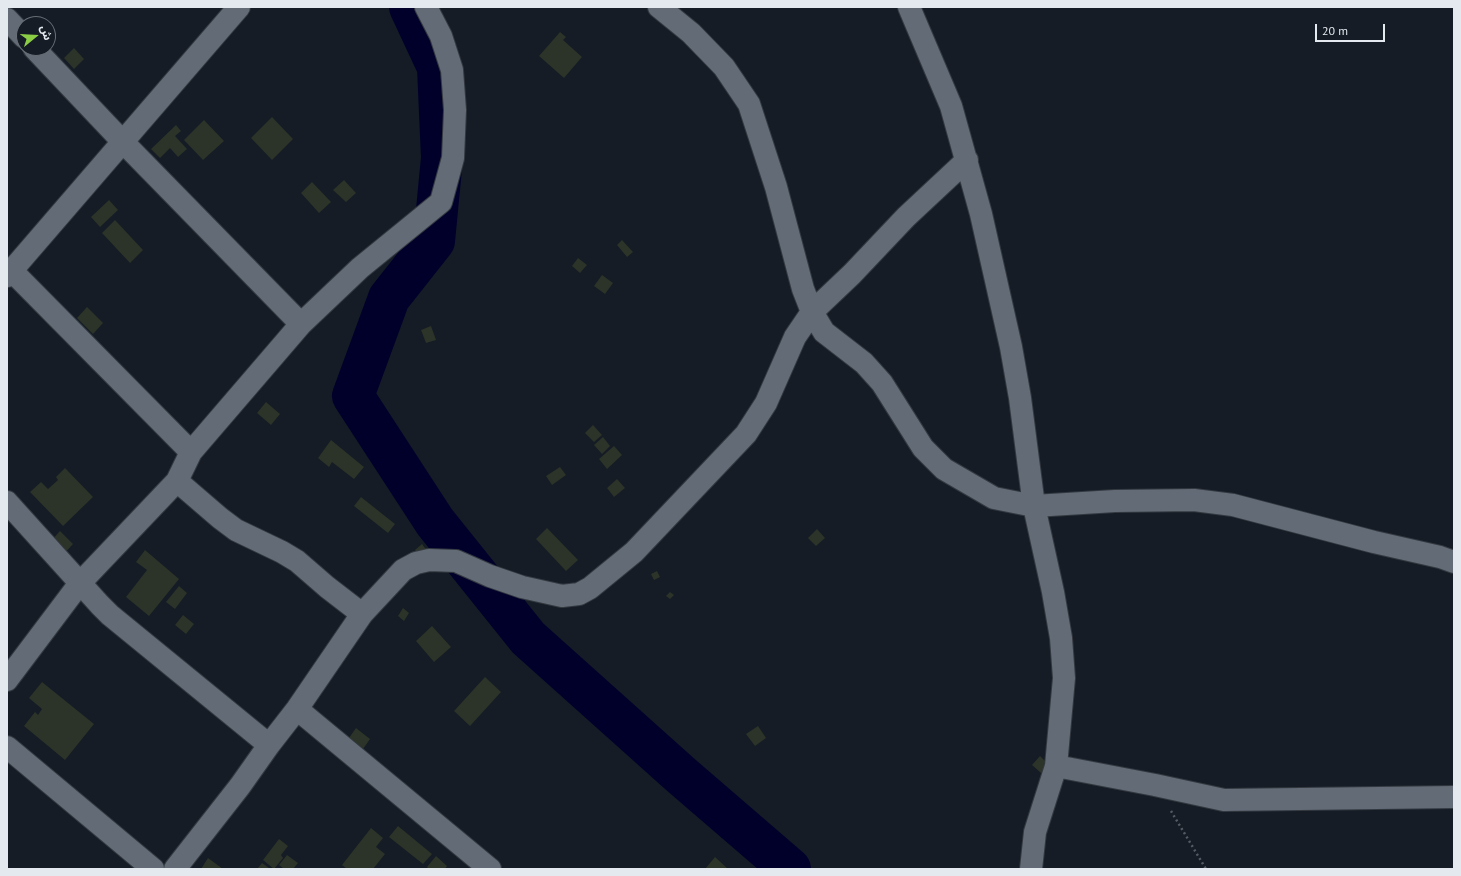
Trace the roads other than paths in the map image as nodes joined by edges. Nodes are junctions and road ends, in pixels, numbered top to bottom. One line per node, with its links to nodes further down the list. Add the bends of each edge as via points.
1 (239, 7): 8 (street)
2 (426, 7): 12 (street, via 441,36 452,70 455,110 453,158 441,202 360,268)
3 (659, 7): 11 (street, via 691,33 724,67 749,104)
4 (909, 7): 9 (street, via 951,106)
5 (7, 19): 6 (street)
6 (16, 29)
7 (42, 56): 8 (street)
8 (123, 142): 10 (street); 12 (street)
9 (966, 160): 11 (street); 16 (street, via 985,229 1011,347)
10 (9, 274): 13 (street)
11 (812, 312): 16 (street, via 824,332 864,363 882,383 923,448 944,469 994,498); 19 (street, via 795,337 766,403 746,434 634,552 590,588 579,594 562,596 522,587 456,561 429,560 403,570)
12 (301, 324): 13 (street)
13 (191, 452): 14 (street)
14 (177, 481): 18 (street); 19 (street, via 236,530 297,561)
15 (7, 502): 18 (street)
16 (1034, 506): 17 (street, via 1194,500 1233,505); 24 (street, via 1061,638 1064,678)
17 (1454, 562)
18 (80, 583): 20 (street); 22 (street, via 120,625)
19 (362, 614): 21 (street)
20 (7, 680)
21 (297, 709): 22 (street); 28 (street)
22 (269, 745): 27 (street)
23 (7, 747): 26 (street)
24 (1056, 766): 25 (street, via 1224,800); 29 (street, via 1035,832)
25 (1454, 797)
26 (153, 869)
27 (175, 869)
28 (490, 869)
29 (1031, 869)

